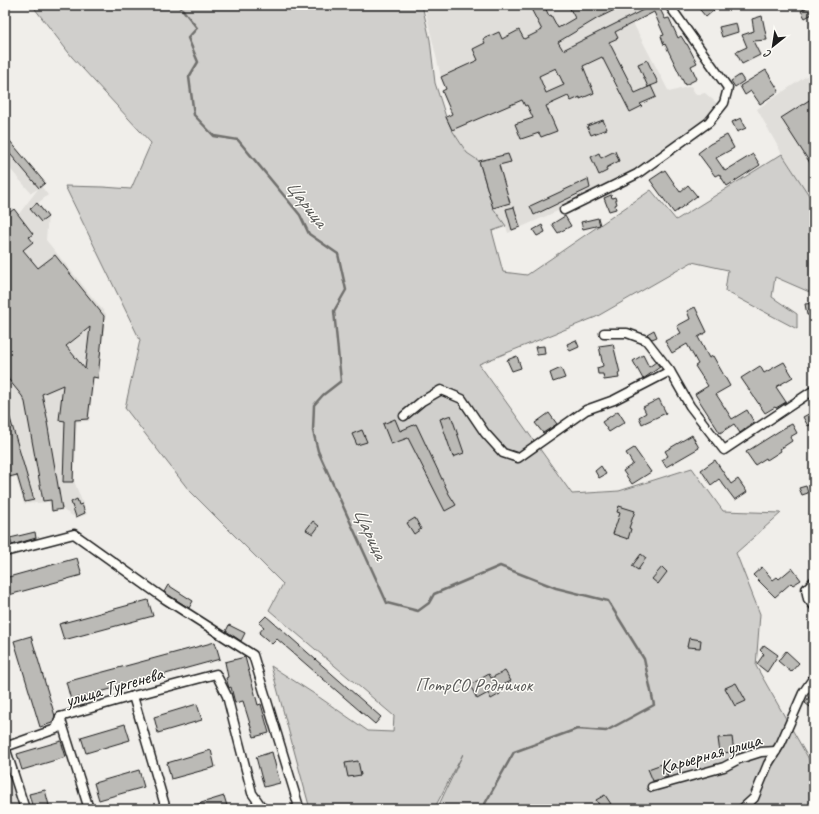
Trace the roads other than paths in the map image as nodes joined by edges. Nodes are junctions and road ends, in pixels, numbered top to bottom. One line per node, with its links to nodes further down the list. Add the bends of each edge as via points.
1 (669, 5): 2 (street, via 728,88 724,103 709,122 637,174)
2 (564, 210)
3 (604, 333): 4 (street, via 627,333 646,340)
4 (670, 371): 5 (street, via 690,406 724,450); 6 (street, via 614,400 586,410 518,458 503,453 485,433 462,399 441,390)
5 (814, 390)
6 (404, 416)
7 (5, 552): 16 (street, via 74,534 165,599 253,655)
8 (814, 581): 9 (street, via 806,589 808,599)
9 (814, 606)
10 (814, 677): 14 (street, Карьерная улица, via 803,693 782,743)
11 (133, 696): 12 (street, улица Тургенева); 19 (street); 20 (street, улица Тургенева, via 216,674 227,696 252,793)
12 (60, 717): 13 (street, улица Тургенева, via 56,729); 18 (street)
13 (5, 747): 17 (street)
14 (776, 751): 15 (street, Карьерная улица, via 761,752 724,767); 21 (street, Карьерная улица, via 754,798)
15 (652, 787)
16 (298, 808)
17 (25, 809)
18 (89, 809)
19 (166, 809)
20 (263, 809)
21 (742, 809)

